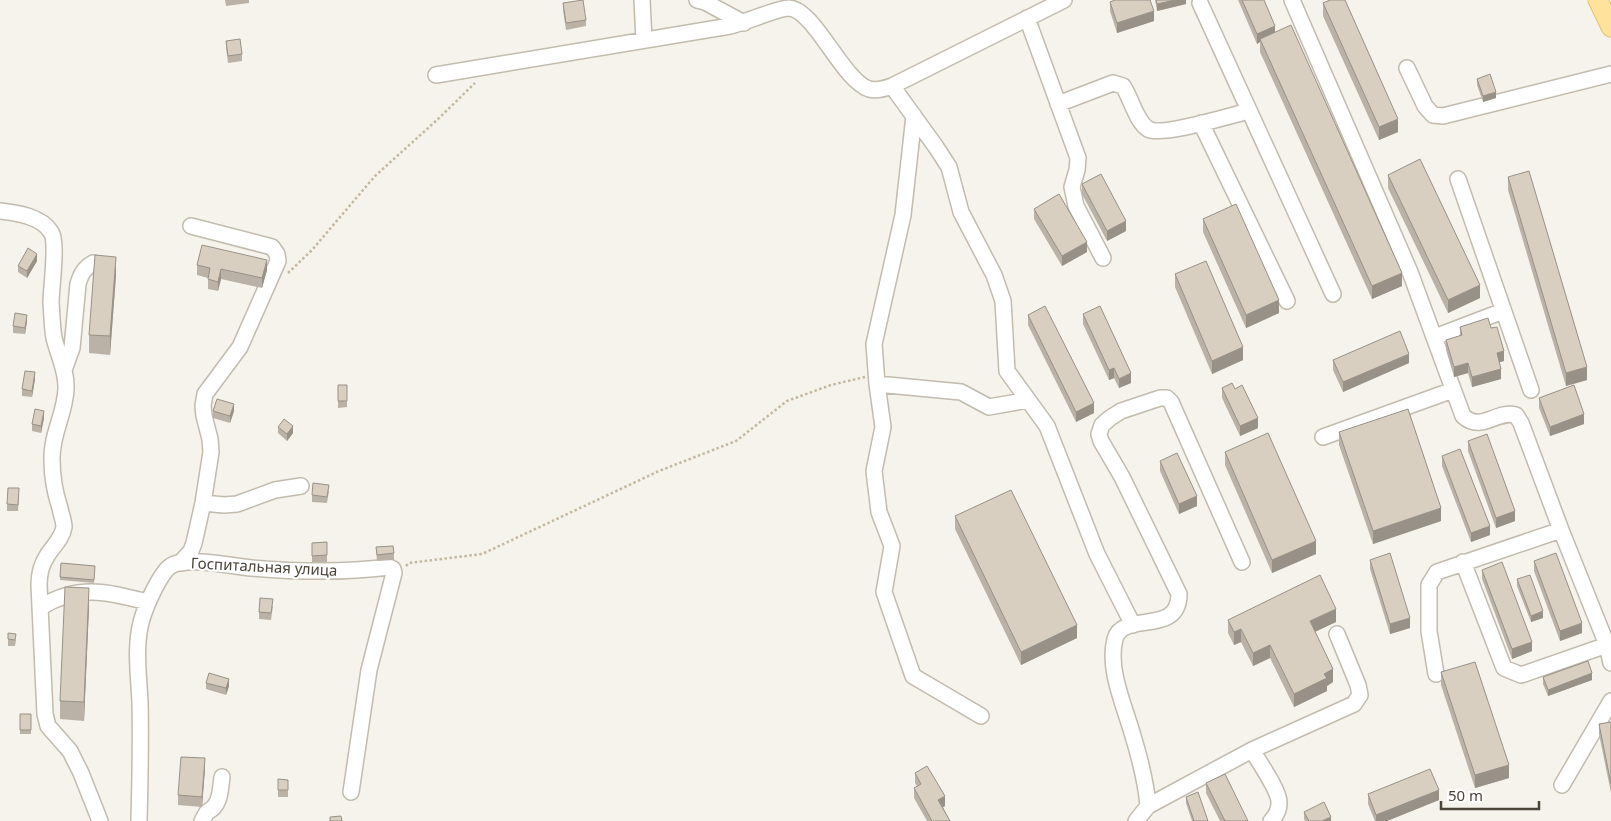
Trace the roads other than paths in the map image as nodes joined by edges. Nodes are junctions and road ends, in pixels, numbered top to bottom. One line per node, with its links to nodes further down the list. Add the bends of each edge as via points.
1 (642, 0): 10 (street)
2 (697, 0): 8 (street)
3 (1064, 0): 7 (street)
4 (1292, 0): 27 (street, via 1410,272)
5 (1598, 0): 9 (main road)
6 (1200, 3): 16 (street)
7 (1027, 18): 14 (street); 15 (street)
8 (744, 23): 10 (street); 14 (street, via 788,8 798,10 857,81 879,90)
9 (1611, 27)
10 (644, 40): 13 (street)
11 (1407, 68): 12 (street, via 1426,106 1433,114 1443,116)
12 (1611, 74)
13 (436, 75)
14 (892, 86): 17 (street)
15 (1058, 104): 18 (street, via 1113,83 1123,86 1140,120 1149,130); 22 (street, via 1078,158 1072,187 1076,206)
16 (1249, 111): 18 (street); 24 (street)
17 (914, 116): 29 (street, via 902,215 874,344); 32 (street, via 949,167 961,212 994,275 1003,301 1007,371)
18 (1201, 124): 25 (street)
19 (1458, 178): 26 (street)
20 (0, 211): 28 (street, via 30,216 51,232 55,243 52,323)
21 (190, 226): 35 (street, via 272,247 278,254 278,262 240,347 205,394 204,416 211,452)
22 (1104, 258)
23 (93, 263): 28 (street, via 86,267 78,284 72,348)
24 (1333, 294)
25 (1287, 300)
26 (1503, 311): 27 (street); 31 (street)
27 (1435, 338): 30 (street)
28 (64, 370): 41 (street, via 64,407 53,441 52,459 64,529 40,572)
29 (877, 384): 32 (street, via 961,392 989,407); 48 (street, via 883,427 874,471 879,512 892,546 884,592 912,676)
30 (1453, 390): 33 (street); 36 (street, via 1463,416 1470,422 1480,423 1508,413 1516,415)
31 (1531, 390)
32 (1028, 400): 42 (street, via 1047,426 1096,554)
33 (1323, 437)
34 (301, 486): 35 (street, via 275,490 237,504)
35 (203, 503): 37 (street, via 191,551)
36 (1561, 530): 39 (street); 44 (street)
37 (181, 562): 40 (street, Госпитальная улица, via 167,569); 52 (street, Госпитальная улица, via 314,572 389,566 393,569 369,670)
38 (1242, 562): 42 (street, via 1171,402 1160,398 1122,411 1102,425 1101,442 1122,477 1179,594 1179,604 1167,618)
39 (1463, 562): 44 (street, via 1504,668 1521,674); 46 (street, via 1436,572 1429,585 1430,631)
40 (148, 602): 41 (street, via 110,593 89,592 72,593); 55 (street, Госпитальная улица, via 138,646)
41 (41, 607): 54 (street, via 48,726 70,751)
42 (1133, 625): 53 (street, via 1115,637 1113,654 1117,684 1134,738)
43 (1337, 634): 49 (street, via 1358,685 1360,695 1354,704)
44 (1607, 645): 45 (street)
45 (1611, 663)
46 (1436, 674)
47 (1611, 701): 51 (street)
48 (981, 716)
49 (1252, 750): 53 (street); 58 (street, via 1279,797 1277,814)
50 (222, 777): 56 (street, via 218,801)
51 (1562, 784)
52 (351, 792)
53 (1148, 806): 57 (street)
54 (100, 821)
55 (139, 821)
56 (202, 821)
57 (1136, 821)
58 (1271, 821)

